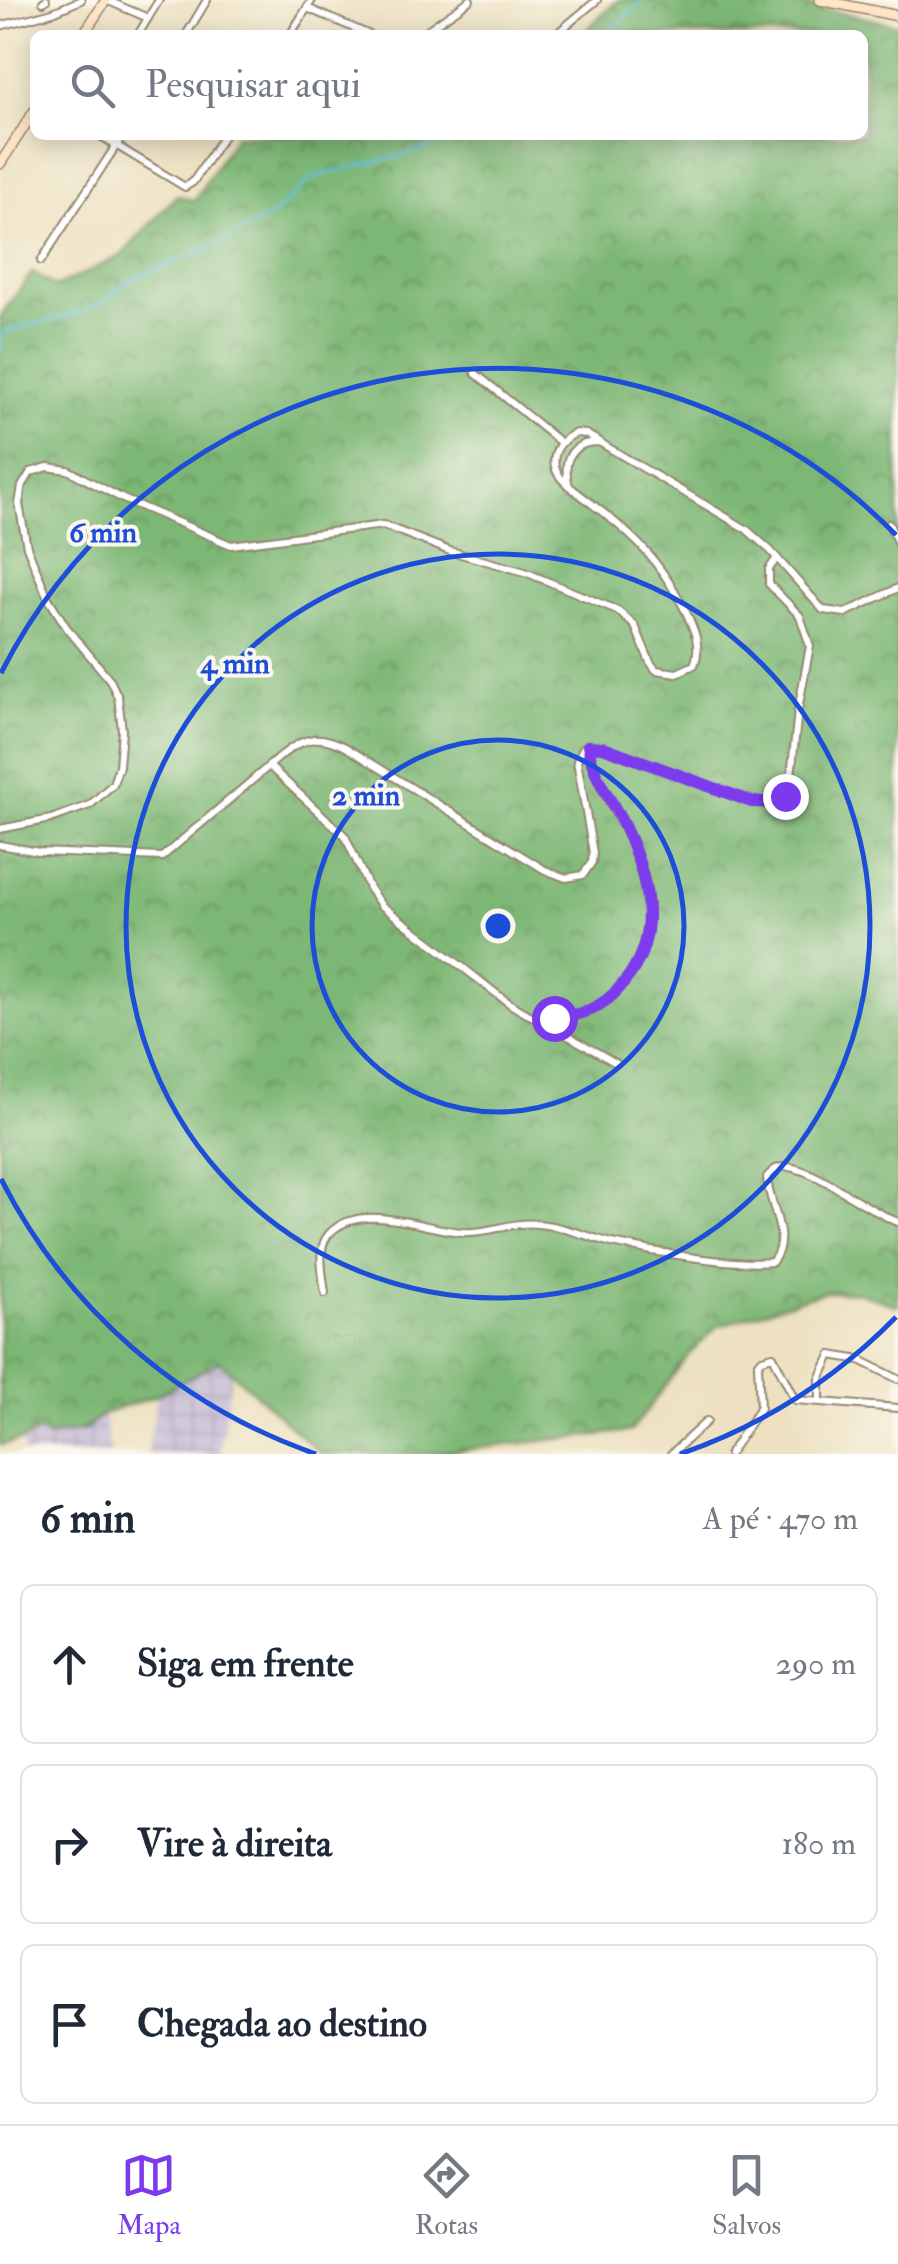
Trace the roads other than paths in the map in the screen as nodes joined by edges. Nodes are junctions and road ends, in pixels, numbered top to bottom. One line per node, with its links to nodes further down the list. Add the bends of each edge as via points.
1 (82, 0): 12 (street)
2 (106, 0): 11 (street); 13 (street)
3 (159, 0): 11 (street)
4 (207, 0): 15 (street)
5 (312, 0): 9 (street)
6 (470, 0): 18 (street)
7 (597, 0): 19 (street)
8 (820, 0): 10 (street)
9 (307, 8): 16 (street); 17 (street)
10 (898, 16)
11 (148, 18): 14 (street)
12 (0, 26)
13 (86, 30)
14 (141, 30)
15 (189, 30)
16 (293, 30)
17 (358, 30)
18 (427, 30)
19 (561, 30)
20 (30, 118): 25 (street)
21 (107, 140): 24 (street)
22 (120, 140): 24 (street)
23 (221, 140): 24 (street, via 184,187)
24 (116, 146): 26 (street)
25 (0, 164)
26 (41, 261)
27 (476, 373): 28 (street)
28 (560, 442): 29 (street, via 576,432); 30 (street, via 554,471)
29 (598, 442): 30 (street, via 584,443 567,458); 33 (street, via 746,529)
30 (569, 486): 37 (street, via 662,568 696,637 697,657 687,670 656,670 636,626 617,610 384,525 231,545 68,470 31,472 18,504 28,547 48,598 118,697 119,766 113,784 90,804)
31 (889, 524): 32 (street)
32 (898, 544)
33 (777, 558): 34 (street, via 830,613 845,613); 35 (street, via 769,584 800,616 810,646 785,796 752,802)
34 (898, 588)
35 (588, 746): 36 (street, via 577,761 592,862 576,878 545,870 335,742 308,738); 39 (street, via 597,781 643,874 644,942 635,967 603,1004 583,1014)
36 (268, 766): 38 (street, via 162,857); 39 (street, via 346,836 382,905)
37 (0, 829)
38 (0, 846)
39 (539, 1019): 40 (street)
40 (616, 1063)
41 (898, 1222): 42 (street, via 789,1167 768,1177 781,1238 772,1262 614,1243 541,1224 511,1222 462,1232 418,1222 350,1220 322,1244)
42 (326, 1293)
43 (898, 1379): 44 (street, via 860,1360 831,1355)
44 (820, 1400): 45 (street); 48 (street, via 795,1400 773,1356 762,1359 760,1408)
45 (898, 1408)
46 (707, 1421): 47 (street)
47 (671, 1454)
48 (729, 1454)

